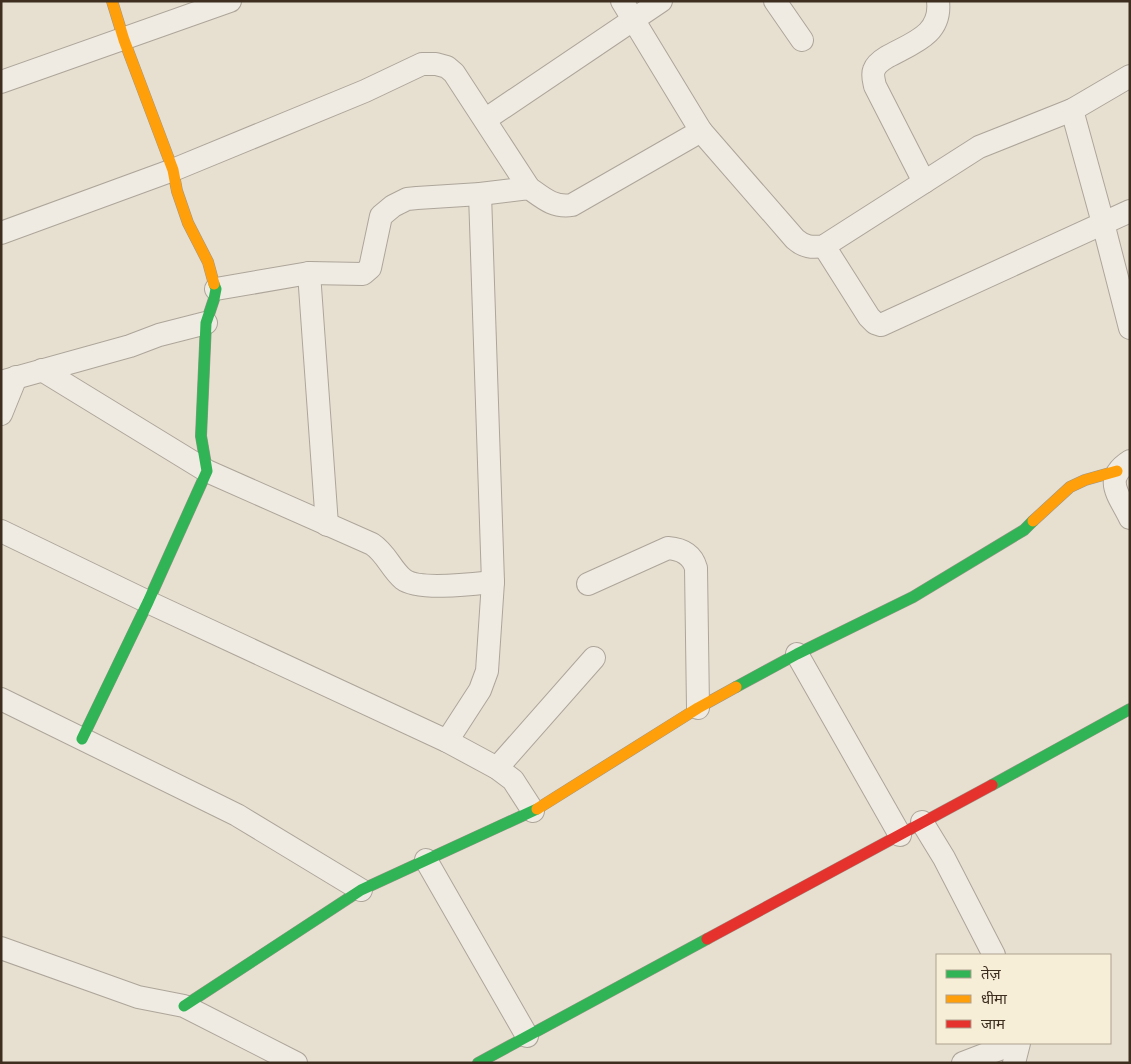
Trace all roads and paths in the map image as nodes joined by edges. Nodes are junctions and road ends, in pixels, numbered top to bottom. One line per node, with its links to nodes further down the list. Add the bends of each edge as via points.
1 (112, 1): 7 (street)
2 (230, 1): 7 (street)
3 (661, 1): 6 (street)
4 (775, 1): 8 (street)
5 (938, 1): 15 (street, via 938,16 924,38 884,59 873,71 875,86)
6 (628, 11): 12 (street); 13 (street)
7 (124, 40): 10 (street); 14 (street)
8 (802, 40)
9 (1130, 76): 11 (street)
10 (1, 82)
11 (1072, 110): 15 (street, via 979,147); 19 (street)
12 (486, 120): 14 (street, via 454,72 436,64 422,64 356,95); 16 (street)
13 (701, 131): 16 (street, via 572,205 553,204); 21 (street, via 795,239 808,247)
14 (173, 170): 20 (street); 23 (street, via 188,223 208,262)
15 (924, 182): 21 (street)
16 (529, 188): 17 (street)
17 (480, 194): 22 (street, via 407,199 381,216 367,272); 34 (street)
18 (1130, 211): 19 (street)
19 (1103, 223): 21 (street, via 881,326 869,317); 25 (street)
20 (1, 233)
21 (824, 246)
22 (309, 273): 23 (street); 32 (street)
23 (216, 289): 24 (street)
24 (206, 323): 26 (street); 30 (street, via 201,436)
25 (1130, 328)
26 (42, 370): 27 (street); 30 (street)
27 (9, 379): 28 (street)
28 (1, 414)
29 (1123, 466): 31 (street, via 1114,477 1115,486); 37 (street, via 1070,487 1034,522 913,598)
30 (207, 471): 32 (street); 36 (street)
31 (1130, 518)
32 (327, 525): 34 (street, via 378,548 402,578 415,584)
33 (1, 531): 36 (street)
34 (493, 582): 43 (street, via 487,671 480,690)
35 (588, 584): 40 (street, via 668,548 680,549 691,558 696,568)
36 (148, 602): 42 (street); 43 (street)
37 (797, 654): 40 (street); 47 (street)
38 (594, 658): 44 (street)
39 (1, 699): 42 (street)
40 (698, 708): 45 (street)
41 (1130, 709): 46 (street)
42 (82, 739): 49 (street, via 238,815)
43 (446, 742): 44 (street)
44 (497, 768): 45 (street, via 512,780)
45 (533, 811): 48 (street)
46 (922, 822): 47 (street); 51 (street)
47 (900, 835): 53 (street)
48 (426, 860): 49 (street); 53 (street)
49 (361, 890): 52 (street)
50 (1, 948): 52 (street, via 138,997)
51 (993, 954)
52 (184, 1006): 56 (street)
53 (527, 1036): 57 (street)
54 (1014, 1044): 58 (street)
55 (1017, 1044): 59 (street)
56 (296, 1063)
57 (478, 1063)
58 (963, 1063)
59 (1014, 1063)

